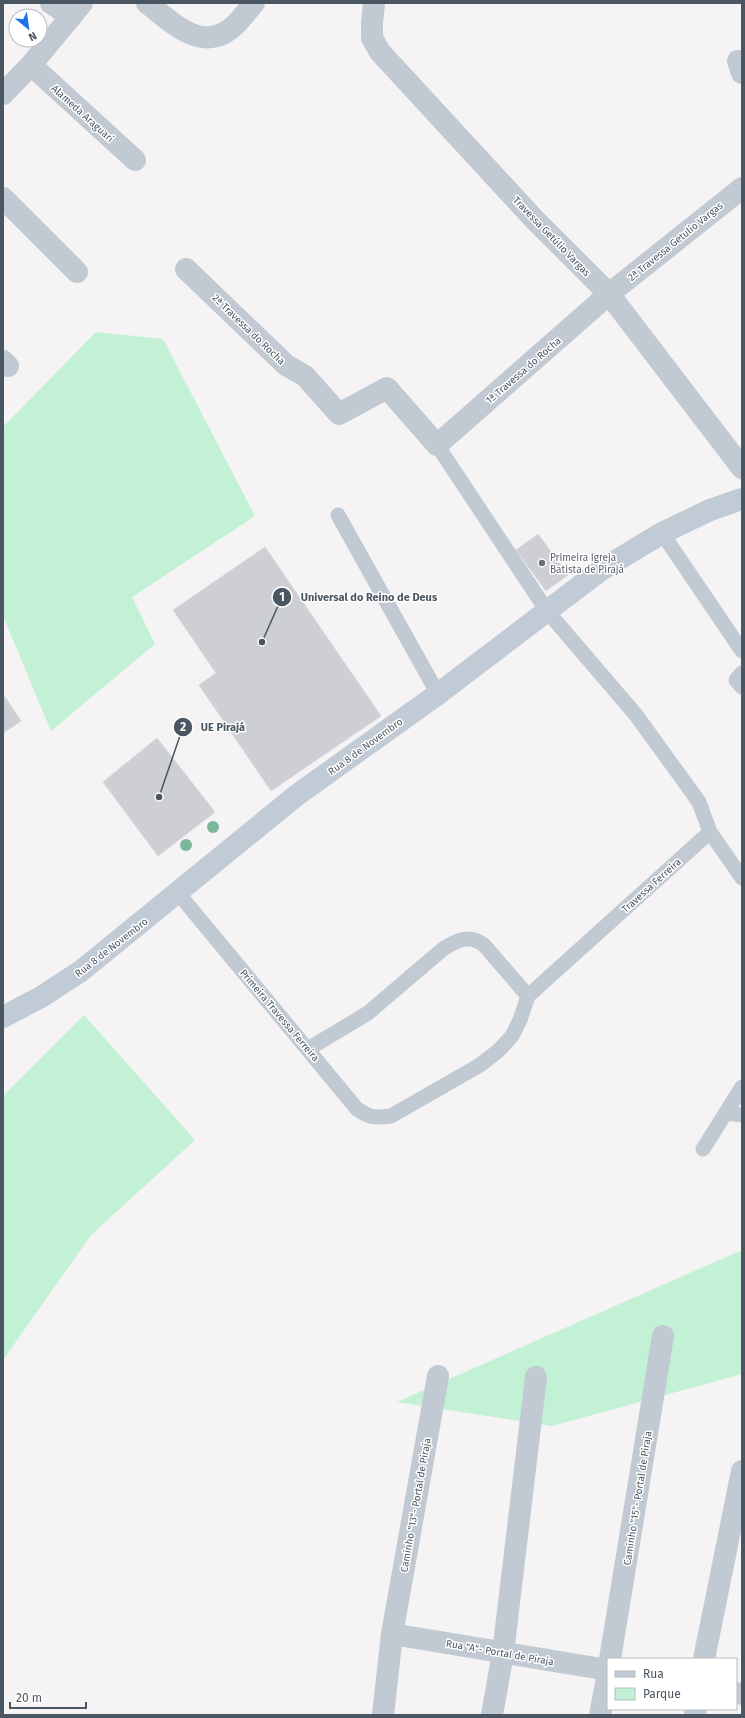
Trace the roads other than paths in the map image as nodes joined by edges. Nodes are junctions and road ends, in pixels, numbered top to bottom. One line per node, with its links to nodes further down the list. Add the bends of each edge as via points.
1 (51, 3): 5 (street)
2 (147, 3): 3 (street, via 185,32 209,38 235,25)
3 (254, 3)
4 (374, 5): 13 (street, Travessa Getúlio Vargas, via 372,38 380,52 534,220)
5 (77, 10): 6 (street)
6 (31, 65): 7 (street); 8 (street, Alameda Araguari)
7 (3, 94)
8 (136, 160)
9 (742, 188): 13 (street, 2ª Travessa Getulio Vargas)
10 (3, 198): 12 (street)
11 (186, 268): 14 (street, 2ª Travessa do Rocha, via 286,365 305,376 339,414 387,388)
12 (77, 272)
13 (609, 294): 14 (street, 1ª Travessa do Rocha); 15 (street, Travessa Getúlio Vargas)
14 (437, 445): 19 (lane)
15 (742, 468)
16 (742, 499): 18 (main road, Rua 8 de Novembro, via 710,510)
17 (338, 515): 23 (lane)
18 (662, 533): 19 (main road, Rua 8 de Novembro, via 601,570); 20 (lane)
19 (547, 611): 23 (main road, Rua 8 de Novembro); 24 (lane, via 636,715 699,802)
20 (742, 651)
21 (742, 673): 22 (lane, via 736,680)
22 (742, 687)
23 (438, 694): 26 (main road, Rua 8 de Novembro, via 298,795)
24 (710, 832): 25 (lane); 27 (lane, Travessa Ferreira)
25 (742, 878)
26 (178, 893): 28 (main road, Rua 8 de Novembro, via 81,971 41,997); 29 (lane, Primeira Travessa Ferreira)
27 (528, 996): 29 (lane, via 484,945 467,938 443,949 368,1013); 33 (lane, Travessa Ferreira, via 512,1036 498,1051 480,1065)
28 (3, 1017)
29 (308, 1049): 33 (lane, Primeira Travessa Ferreira, via 357,1110 369,1117)
30 (742, 1087): 31 (lane)
31 (726, 1113): 32 (lane); 34 (lane)
32 (742, 1115)
33 (391, 1116)
34 (703, 1149)
35 (663, 1336): 41 (street, Caminho "15"- Portal de Piraja)
36 (438, 1376): 39 (street, Caminho "13"- Portal de Piraja)
37 (536, 1377): 40 (street)
38 (742, 1471): 42 (street)
39 (392, 1634): 40 (street, Rua "A"- Portal de Piraja); 45 (street, Caminho "13"- Portal de Piraja)
40 (503, 1653): 43 (street, Rua "A"- Portal de Piraja); 46 (street)
41 (610, 1658)
42 (704, 1658)
43 (607, 1672)
44 (607, 1677): 47 (street)
45 (383, 1715)
46 (492, 1715)
47 (600, 1715)

